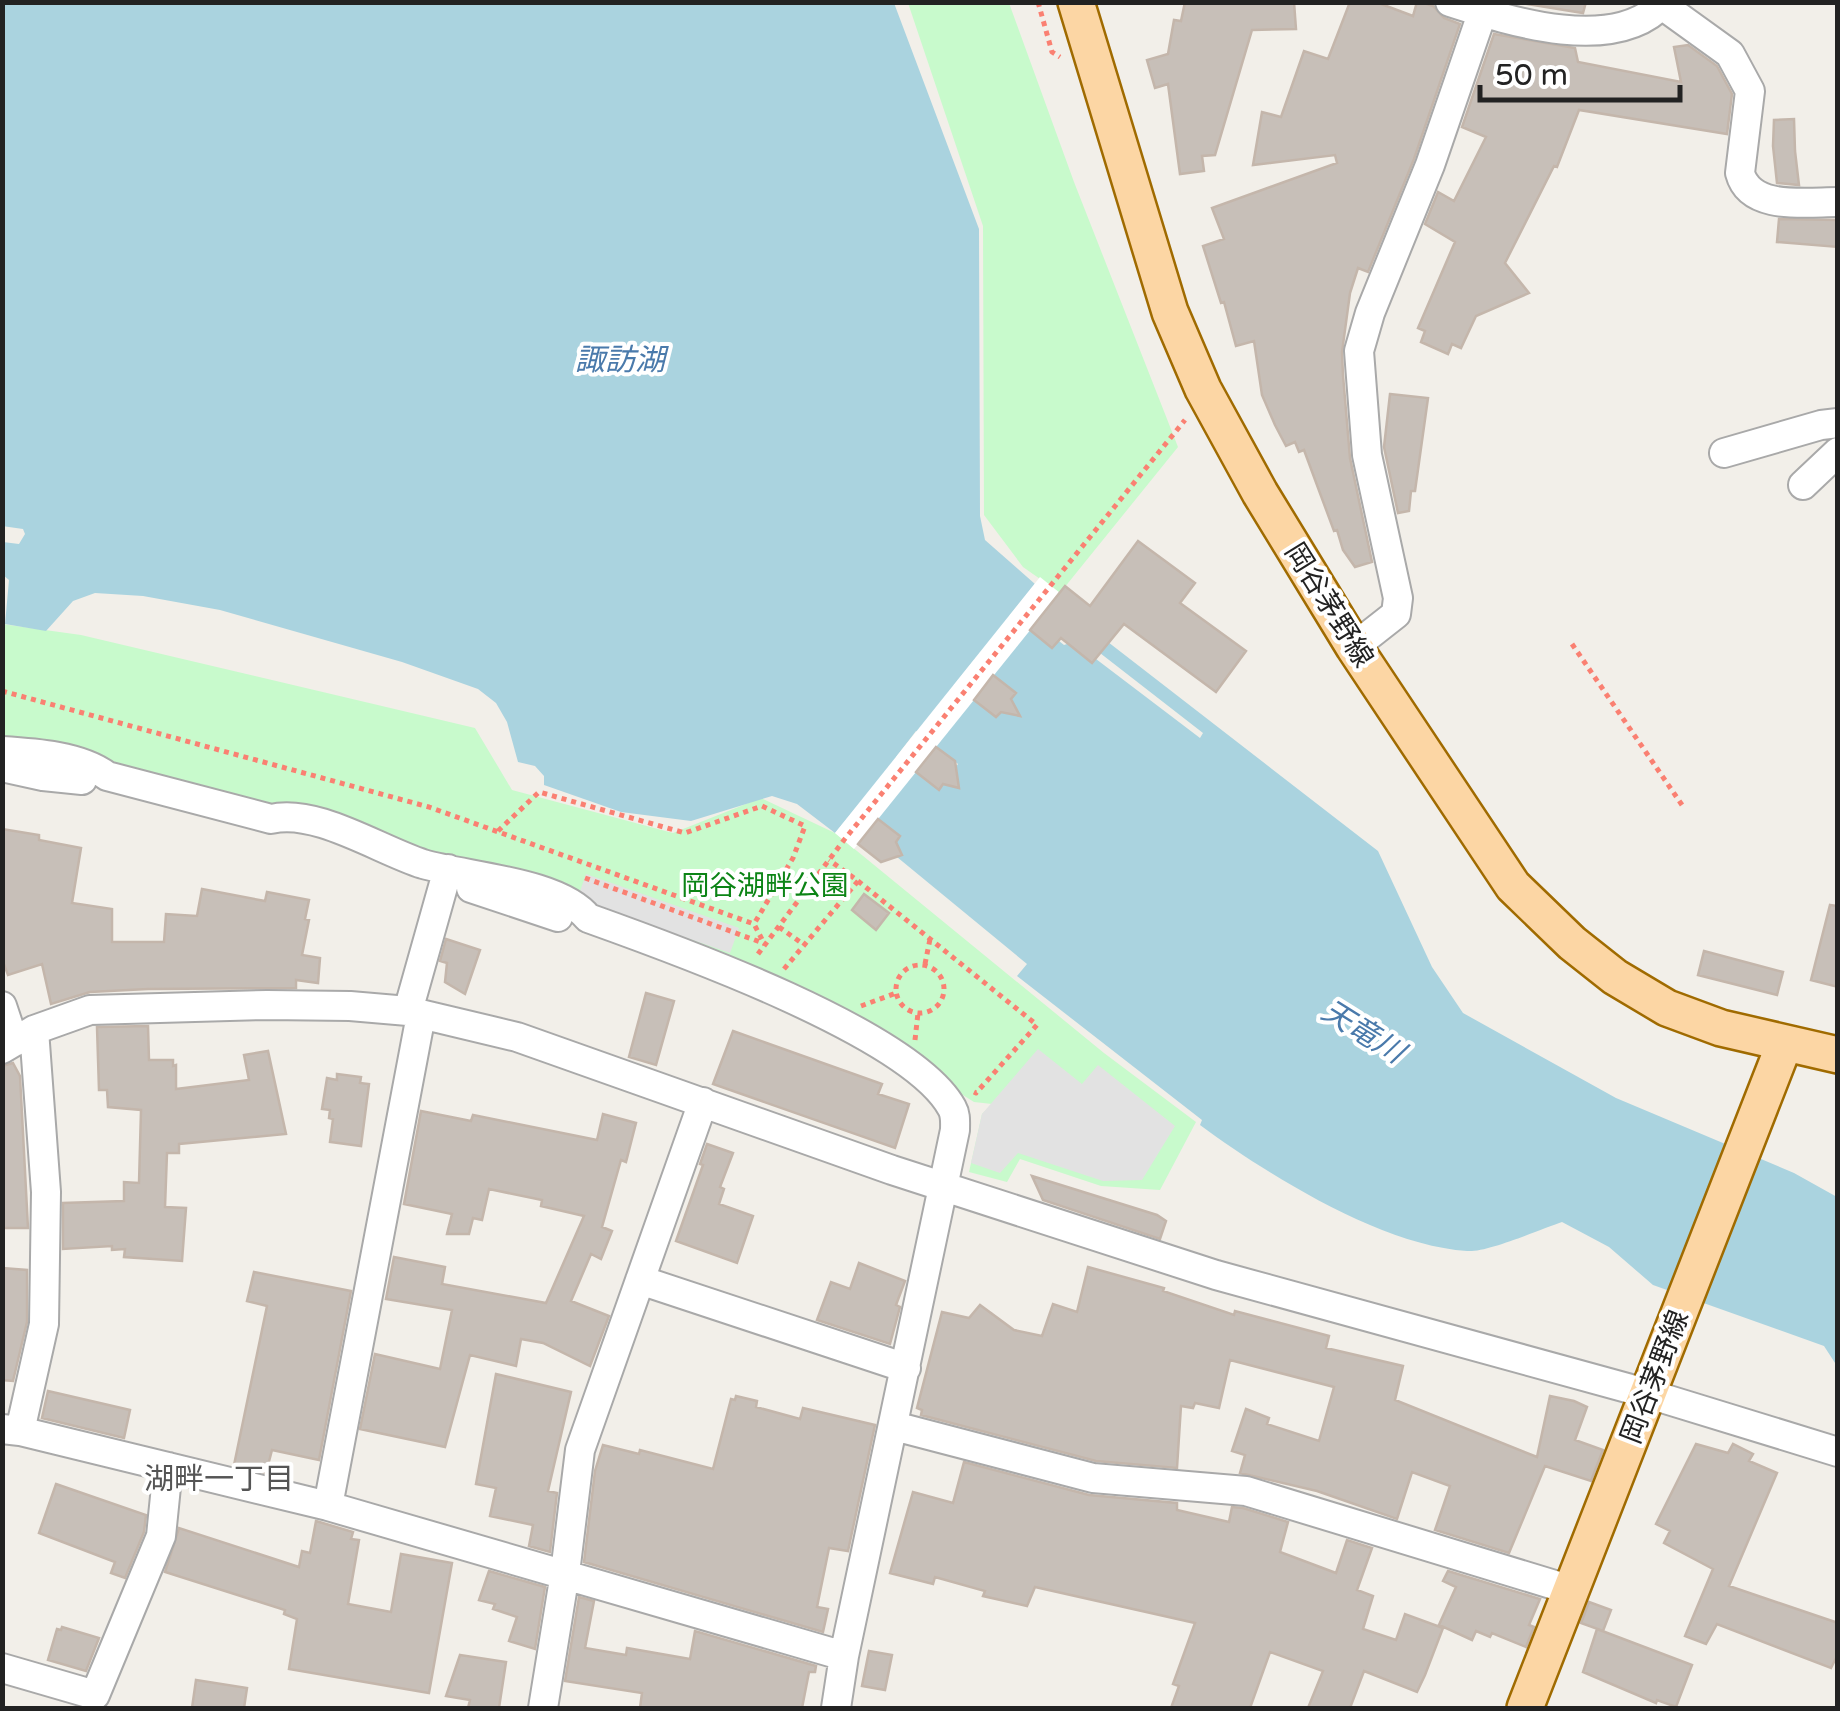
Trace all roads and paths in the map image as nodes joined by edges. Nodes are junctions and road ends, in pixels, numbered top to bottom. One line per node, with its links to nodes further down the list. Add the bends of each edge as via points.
1 (1038, 2): 6 (path, via 1052,52)
2 (1076, 2): 14 (main road, 岡谷茅野線, via 1170,312 1203,389)
3 (1450, 2): 5 (street)
4 (1663, 4): 5 (street, via 1620,28 1578,32); 7 (street, via 1730,54 1750,92 1744,186 1778,201)
5 (1484, 8): 14 (street, via 1359,351 1366,455 1398,598 1396,614)
6 (1067, 61)
7 (1838, 202)
8 (1191, 412): 21 (path)
9 (1838, 423): 10 (street)
10 (1724, 452)
11 (1838, 452): 12 (street)
12 (1803, 486)
13 (1572, 644): 19 (path)
14 (1354, 647): 40 (main road, 岡谷茅野線, via 1512,886 1615,977)
15 (2, 691): 20 (path, via 429,807)
16 (2, 751): 18 (street, via 96,768)
17 (2, 766): 18 (street, via 94,782)
18 (107, 776): 22 (street)
19 (1682, 805)
20 (498, 832): 24 (path); 24 (path, via 539,792 684,833 762,806 805,826)
21 (829, 860): 23 (path); 25 (path)
22 (446, 874): 30 (street); 35 (street)
23 (858, 881): 26 (path); 28 (path)
24 (754, 924): 27 (path)
25 (779, 927): 27 (path); 28 (path)
26 (930, 939): 29 (path); 41 (path, via 1037,1024 976,1094)
27 (765, 944): 30 (path)
28 (803, 944): 31 (path, via 783,968)
29 (924, 964): 32 (path, via 902,971); 36 (path, via 939,973 945,988 940,1004)
30 (741, 976): 43 (street, via 836,1021 902,1060 941,1093 955,1112 955,1130)
31 (800, 978)
32 (896, 993): 34 (path); 36 (path)
33 (2, 1006): 37 (street)
34 (849, 1011)
35 (415, 1013): 37 (street, via 284,1005 90,1010); 42 (street, via 517,1038); 51 (street)
36 (918, 1013): 38 (path)
37 (17, 1040): 48 (street, via 46,1192 44,1324)
38 (914, 1052)
39 (1838, 1055): 40 (main road, 岡谷茅野線)
40 (1779, 1061): 46 (main road, 岡谷茅野線)
41 (960, 1083)
42 (703, 1102): 43 (street); 44 (street)
43 (941, 1184): 45 (street); 46 (street, via 1216,1275)
44 (640, 1280): 45 (street); 52 (street, via 580,1450)
45 (906, 1368): 47 (street)
46 (1654, 1380): 49 (street); 53 (main road, 岡谷茅野線)
47 (894, 1426): 53 (street, via 1092,1478 1246,1491); 54 (street)
48 (7, 1429): 50 (street)
49 (1838, 1452)
50 (168, 1467): 51 (street); 55 (street, via 160,1536 95,1695)
51 (328, 1506): 52 (street)
52 (565, 1573): 54 (street); 56 (street)
53 (1571, 1590): 58 (main road, 岡谷茅野線)
54 (844, 1656): 57 (street)
55 (2, 1668)
56 (543, 1708)
57 (836, 1708)
58 (1526, 1708)

